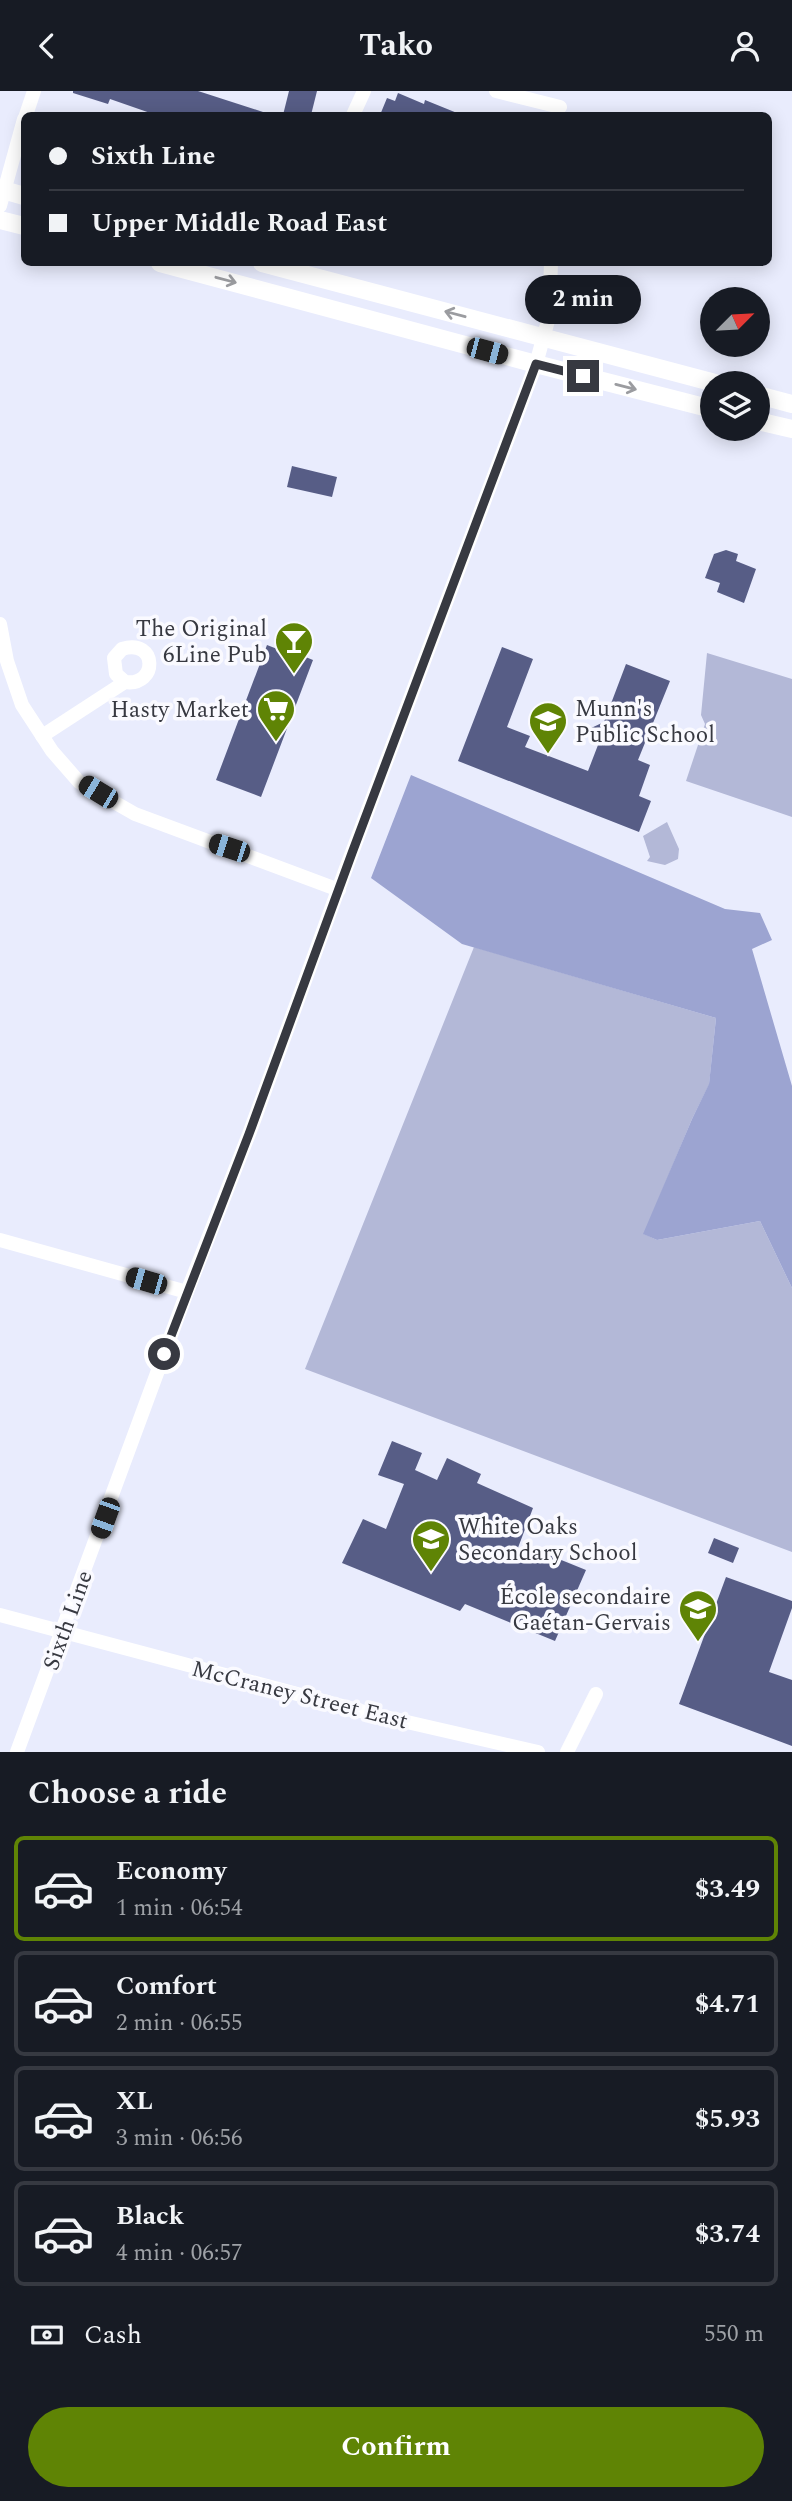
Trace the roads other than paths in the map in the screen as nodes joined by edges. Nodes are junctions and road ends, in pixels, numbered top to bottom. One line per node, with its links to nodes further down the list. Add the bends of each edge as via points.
1 (34, 91): 6 (street)
2 (364, 91): 7 (street)
3 (496, 91): 5 (street)
4 (564, 91): 5 (street)
5 (560, 111)
6 (27, 112)
7 (354, 112)
8 (21, 131): 9 (street)
9 (1, 195): 10 (main road)
10 (21, 196)
11 (0, 220): 12 (main road)
12 (21, 225)
13 (171, 266): 17 (main road, one-way to 17)
14 (273, 266): 16 (main road, one-way to 14)
15 (551, 266): 16 (street, Sixth Line)
16 (544, 338): 17 (street, Sixth Line); 18 (main road)
17 (536, 364): 21 (main road, one-way to 21); 27 (street, Sixth Line)
18 (700, 379)
19 (770, 398): 20 (main road)
20 (792, 404)
21 (700, 406)
22 (770, 424): 23 (main road)
23 (792, 429)
24 (0, 624): 26 (street, via 22,705)
25 (125, 682): 26 (street)
26 (42, 736): 27 (street, via 79,782 135,814)
27 (339, 890): 29 (street, Sixth Line)
28 (0, 1240): 29 (street)
29 (187, 1292): 31 (street, Sixth Line)
30 (0, 1615): 31 (street, McCraney Street East)
31 (63, 1633): 33 (street, Sixth Line); 34 (street, McCraney Street East)
32 (596, 1694): 35 (street)
33 (17, 1752)
34 (538, 1752)
35 (566, 1752)

